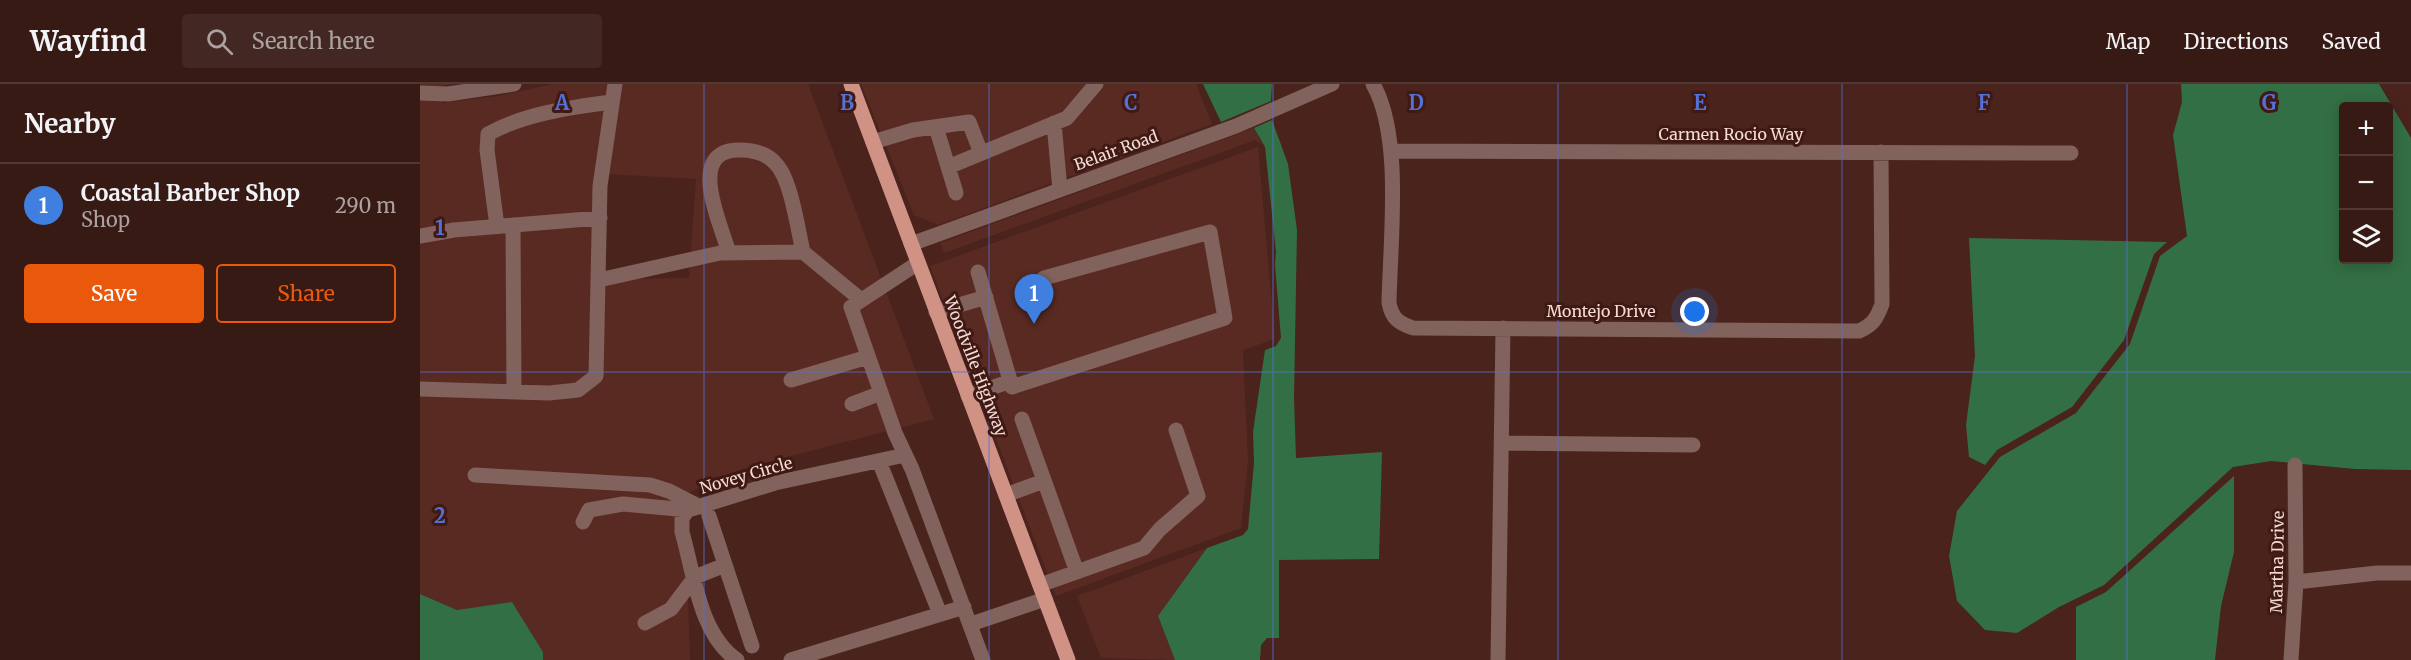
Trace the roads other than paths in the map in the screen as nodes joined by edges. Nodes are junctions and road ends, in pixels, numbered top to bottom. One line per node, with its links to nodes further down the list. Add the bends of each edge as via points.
1 (514, 84): 7 (street, via 448,94)
2 (615, 84): 8 (street)
3 (851, 84): 11 (main road, Woodville Highway)
4 (1096, 84): 9 (street, via 1067,118)
5 (1332, 84): 17 (street, Belair Road, via 1236,126)
6 (1373, 84): 12 (street, Montejo Drive, via 1387,120)
7 (420, 93)
8 (612, 102): 19 (street, via 600,186); 21 (street, via 556,112 488,134)
9 (1054, 123): 14 (street); 17 (street)
10 (936, 127): 11 (street, via 913,129); 14 (street, via 969,122); 16 (street)
11 (873, 142): 23 (main road, Woodville Highway)
12 (1392, 151): 13 (street, Carmen Rocio Way); 33 (street, Montejo Drive, via 1392,315 1400,324 1413,328)
13 (1881, 152): 15 (street, Carmen Rocio Way); 33 (street, Montejo Drive, via 1882,304 1870,326 1858,331)
14 (981, 153): 16 (street)
15 (2071, 153)
16 (948, 167): 18 (street)
17 (1060, 190): 23 (street, Belair Road)
18 (956, 193)
19 (600, 218): 20 (street); 29 (street)
20 (513, 225): 21 (street); 38 (street)
21 (497, 226): 22 (street)
22 (420, 236)
23 (911, 244): 26 (main road, Woodville Highway)
24 (803, 252): 25 (street); 25 (street, via 778,164 750,150 732,150 719,153 709,179); 31 (street)
25 (729, 253): 29 (street)
26 (918, 263): 31 (street); 32 (main road, Woodville Highway)
27 (978, 272): 30 (street)
28 (1044, 278): 36 (street, via 1210,232 1225,318 1012,387)
29 (599, 280): 38 (street, via 596,376 578,390)
30 (986, 297): 32 (street); 36 (street)
31 (860, 299): 34 (street, via 851,306)
32 (936, 312): 40 (main road, Woodville Highway)
33 (1503, 328): 44 (street)
34 (868, 357): 35 (street); 39 (street)
35 (791, 380)
36 (1011, 381): 40 (street)
37 (420, 389): 38 (street)
38 (514, 392)
39 (881, 393): 41 (street); 46 (street)
40 (968, 396): 51 (main road, Woodville Highway)
41 (852, 404)
42 (1022, 419): 50 (street)
43 (1176, 430): 57 (street, via 1198,496 1144,548)
44 (1501, 443): 45 (street); 71 (street)
45 (1693, 445)
46 (905, 455): 47 (street, Novey Circle); 52 (street)
47 (879, 461): 53 (street); 54 (street, Novey Circle, via 774,483)
48 (2295, 465): 60 (street, Martha Drive)
49 (475, 475): 54 (street, via 650,485 669,491)
50 (1044, 481): 51 (street); 57 (street)
51 (1006, 495): 61 (main road, Woodville Highway)
52 (922, 498): 53 (street); 62 (street)
53 (897, 506): 63 (street)
54 (699, 511): 55 (street, via 623,504 589,510); 56 (street); 59 (street, Novey Circle, via 682,518)
55 (583, 522)
56 (725, 565): 59 (street); 66 (street)
57 (1077, 572): 61 (street)
58 (2411, 573): 60 (street)
59 (694, 577): 64 (street, via 671,609); 67 (street, Novey Circle, via 712,630 728,654)
60 (2296, 582): 72 (street, Martha Drive)
61 (1042, 592): 65 (street); 70 (main road, Woodville Highway)
62 (964, 607): 63 (street); 65 (street)
63 (940, 614): 68 (street)
64 (645, 623)
65 (971, 624): 69 (street)
66 (752, 646)
67 (737, 660)
68 (791, 660)
69 (983, 660)
70 (1068, 660)
71 (1498, 660)
72 (2291, 660)

